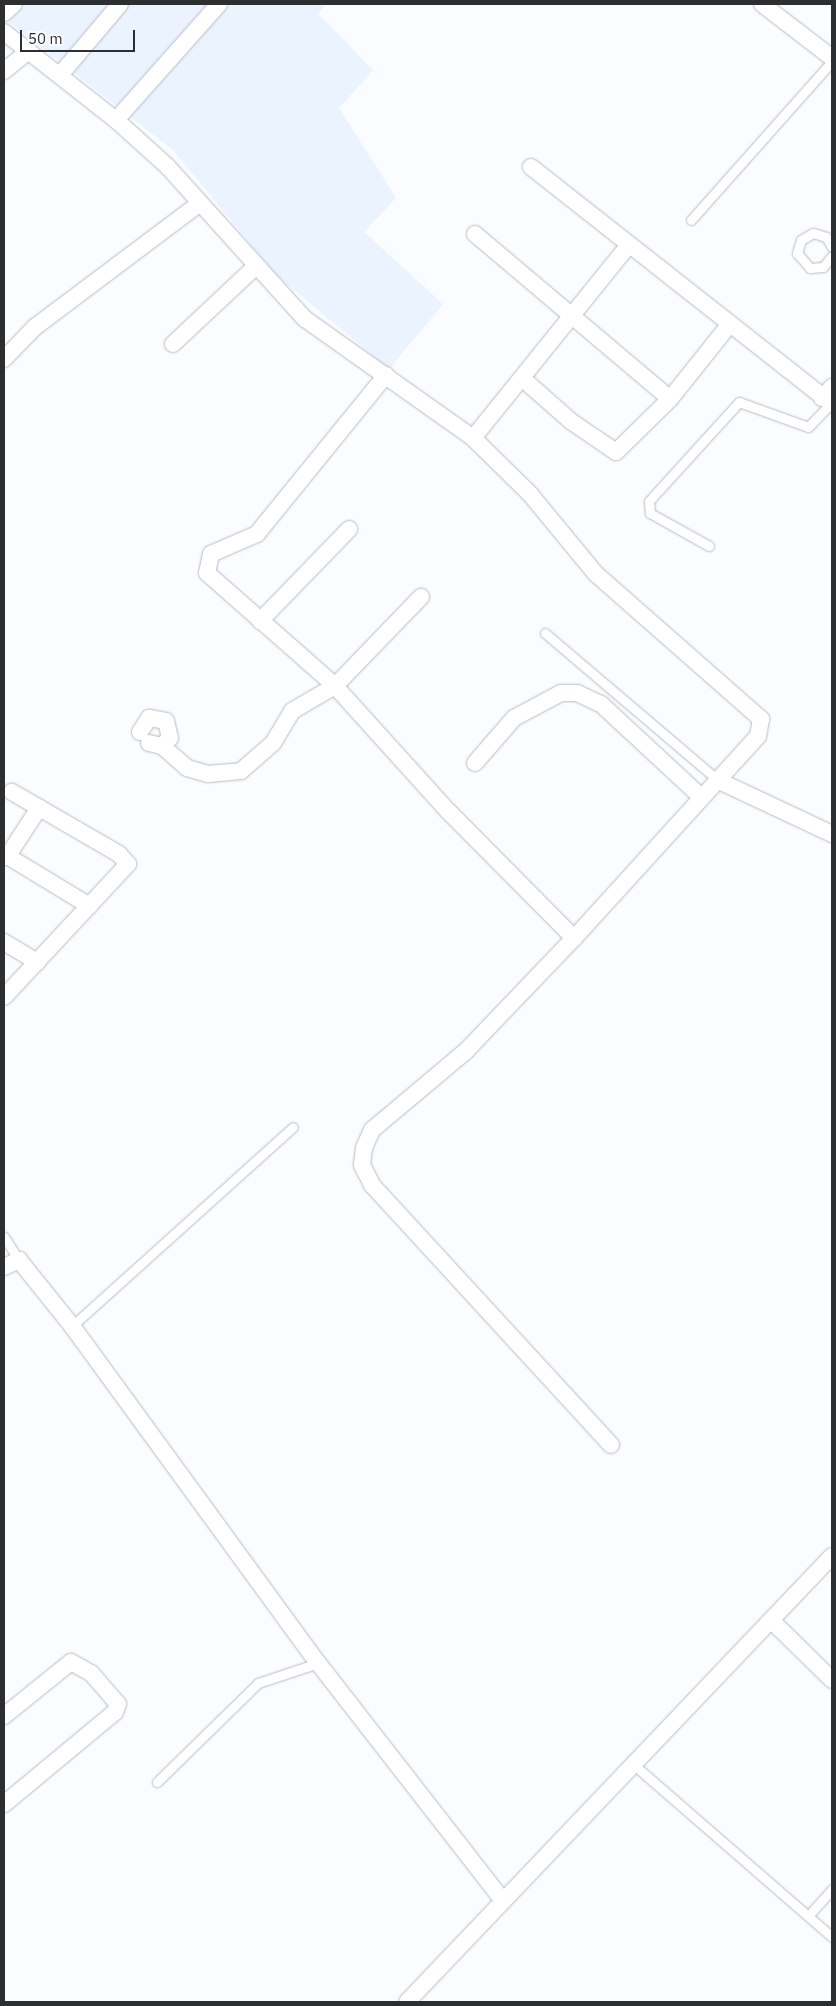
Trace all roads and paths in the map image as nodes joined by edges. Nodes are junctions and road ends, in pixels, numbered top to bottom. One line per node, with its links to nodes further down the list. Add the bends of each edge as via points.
1 (14, 4): 5 (street)
2 (120, 4): 10 (street)
3 (219, 4): 11 (street)
4 (762, 4): 8 (street)
5 (4, 13)
6 (4, 32): 7 (street)
7 (29, 51): 9 (street); 10 (street)
8 (832, 60): 14 (lane)
9 (4, 71)
10 (60, 75): 11 (street)
11 (116, 120): 13 (street)
12 (531, 166): 16 (street)
13 (199, 204): 19 (street); 23 (street, via 35,327)
14 (691, 220)
15 (475, 234): 20 (street)
16 (629, 245): 20 (street); 21 (street)
17 (832, 247): 18 (lane, via 826,237 813,233 801,240 797,253 810,268 824,267)
18 (832, 256)
19 (255, 268): 22 (street); 24 (street, via 305,319)
20 (572, 317): 25 (street); 27 (street)
21 (729, 325): 26 (street); 27 (street)
22 (173, 344)
23 (4, 359)
24 (386, 375): 28 (street); 32 (street, via 257,534 207,559 207,573)
25 (523, 379): 27 (street, via 613,452); 28 (street)
26 (829, 398): 30 (lane, via 808,427 738,402 649,501 650,513)
27 (670, 399)
28 (474, 438): 37 (street, via 530,494 596,574 761,719 758,736)
29 (349, 529): 32 (street)
30 (709, 546)
31 (421, 597): 34 (street)
32 (260, 622): 34 (street)
33 (545, 633): 37 (lane)
34 (335, 686): 35 (street, via 292,711 273,743 241,771 218,776 187,768); 44 (street, via 448,811)
35 (150, 740)
36 (475, 763): 39 (street, via 514,718 554,696 577,693 601,704)
37 (719, 781): 39 (street); 41 (street)
38 (12, 792): 40 (street)
39 (701, 797): 44 (street)
40 (39, 808): 42 (street); 43 (street, via 127,861)
41 (832, 834)
42 (6, 856): 43 (street)
43 (90, 906): 46 (street)
44 (574, 938): 53 (street, via 466,1052 372,1130 362,1158 367,1178 403,1221)
45 (4, 942): 46 (street)
46 (37, 962): 47 (street)
47 (4, 997)
48 (293, 1127): 52 (lane)
49 (4, 1237): 50 (lane)
50 (19, 1260): 51 (street); 52 (street)
51 (4, 1267)
52 (72, 1326): 56 (street)
53 (611, 1445)
54 (832, 1556): 55 (street)
55 (772, 1621): 57 (street); 59 (street)
56 (318, 1663): 60 (lane, via 258,1683); 63 (street)
57 (832, 1680)
58 (4, 1716): 61 (street, via 71,1662 91,1674 118,1704 115,1712)
59 (633, 1764): 63 (street); 64 (lane)
60 (157, 1782)
61 (4, 1804)
62 (832, 1889): 64 (lane)
63 (503, 1902): 66 (street)
64 (808, 1916): 65 (lane)
65 (832, 1937)
66 (407, 2002)

